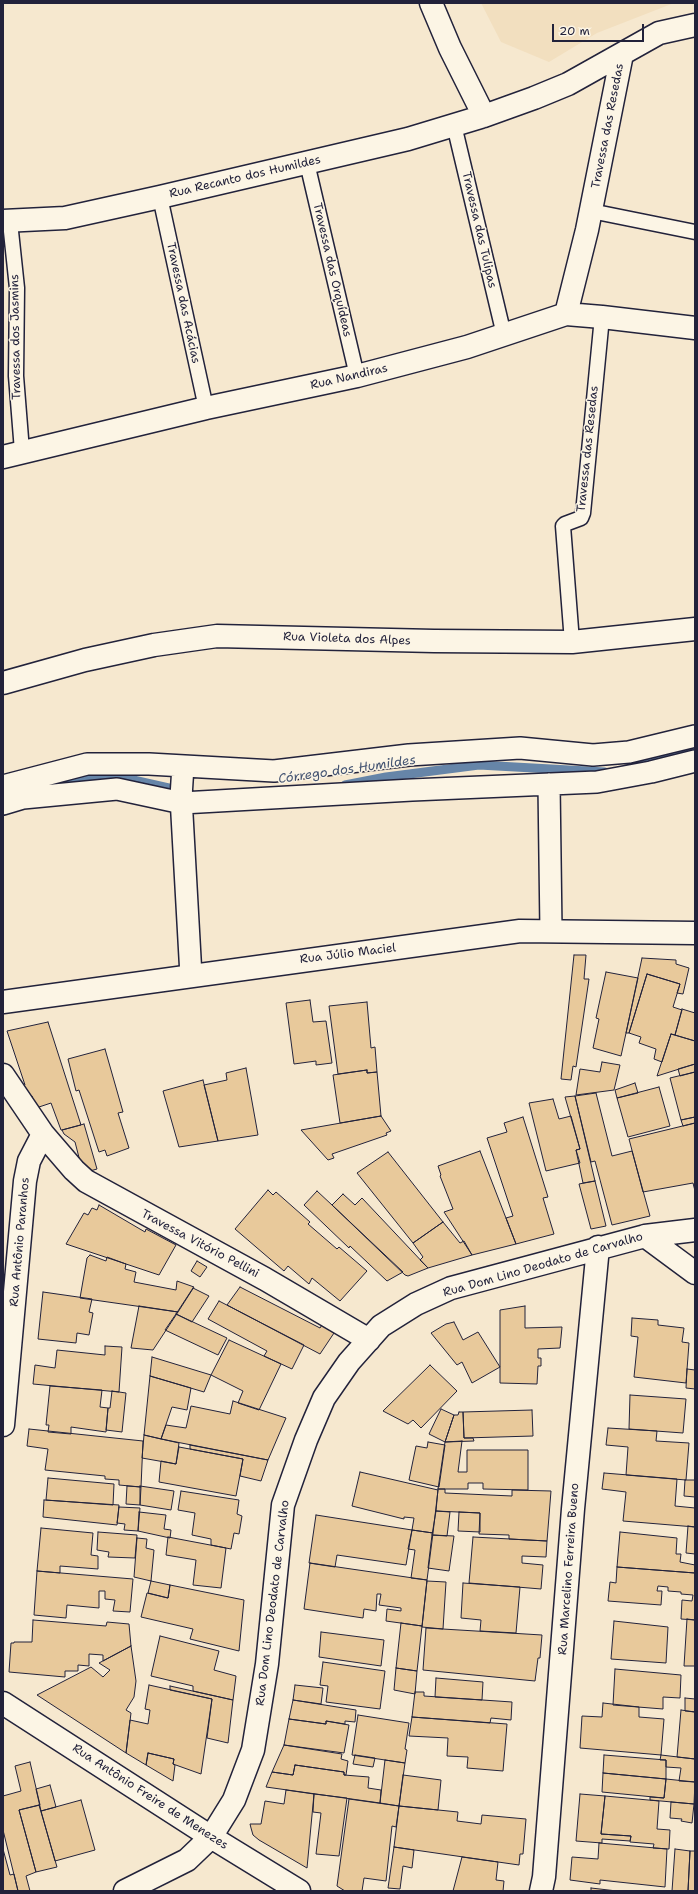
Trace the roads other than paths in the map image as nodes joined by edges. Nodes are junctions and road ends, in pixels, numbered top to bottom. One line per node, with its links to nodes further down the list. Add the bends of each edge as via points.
1 (431, 3): 4 (street)
2 (695, 25): 3 (street, Rua Recanto dos Humildes, via 659,34)
3 (622, 54): 4 (street, Rua Recanto dos Humildes, via 568,84); 8 (street, Travessa das Resedas)
4 (484, 116): 5 (street, Rua Recanto dos Humildes)
5 (454, 125): 6 (street, Rua Recanto dos Humildes, via 408,139); 14 (lane, Travessa das Tulipas)
6 (307, 163): 7 (street, Rua Recanto dos Humildes); 15 (lane, Travessa das Orquídeas)
7 (160, 197): 9 (street, Rua Recanto dos Humildes, via 65,218); 16 (lane, Travessa das Acácias)
8 (591, 211): 10 (lane); 11 (street, Travessa das Resedas)
9 (6, 222): 17 (lane, Travessa dos Jasmins, via 17,288)
10 (695, 232)
11 (566, 314): 12 (street, Rua Nandiras); 14 (street, Rua Nandiras)
12 (602, 316): 13 (street, Rua Nandiras); 19 (lane, Travessa das Resedas, via 583,513 581,518 563,526)
13 (695, 328)
14 (504, 336): 15 (street, Rua Nandiras)
15 (357, 376): 16 (street, Rua Nandiras)
16 (206, 408): 17 (street, Rua Nandiras)
17 (13, 454)
18 (695, 629): 19 (street, Rua Violeta dos Alpes)
19 (572, 642): 20 (street, Rua Violeta dos Alpes, via 217,636 154,645 84,660)
20 (3, 683)
21 (686, 751): 22 (street, via 593,755 520,748 409,754 274,771); 23 (street, via 651,772 597,782)
22 (183, 768): 24 (street, via 149,764 87,764); 25 (street)
23 (549, 784): 25 (street); 27 (street)
24 (3, 786)
25 (181, 800): 26 (street, via 117,789 23,798); 29 (street)
26 (3, 804)
27 (551, 931): 28 (street, Rua Júlio Maciel); 29 (street, Rua Júlio Maciel, via 520,931)
28 (695, 933)
29 (191, 976): 30 (street, Rua Júlio Maciel)
30 (3, 1002)
31 (3, 1074): 32 (street, Travessa Vitório Pellini)
32 (43, 1134): 37 (street, Travessa Vitório Pellini, via 86,1181 265,1279); 38 (street, Rua Antônio Paranhos, via 29,1161 24,1181)
33 (695, 1230): 34 (street, Rua Dom Lino Deodato de Carvalho)
34 (645, 1236): 35 (street, Rua Dom Lino Deodato de Carvalho); 36 (street)
35 (598, 1247): 37 (street, Rua Dom Lino Deodato de Carvalho, via 451,1288 416,1304 381,1326); 43 (street, Rua Marcelino Ferreira Bueno)
36 (695, 1273)
37 (369, 1340): 40 (street, Rua Dom Lino Deodato de Carvalho, via 349,1362 324,1398 283,1505 267,1664 253,1750 234,1800)
38 (3, 1425)
39 (3, 1703): 40 (street, Rua Antônio Freire de Menezes)
40 (211, 1837): 41 (street, Rua Dom Lino Deodato de Carvalho, via 187,1860); 42 (street, Rua Antônio Freire de Menezes)
41 (125, 1891)
42 (298, 1891)
43 (541, 1891)

